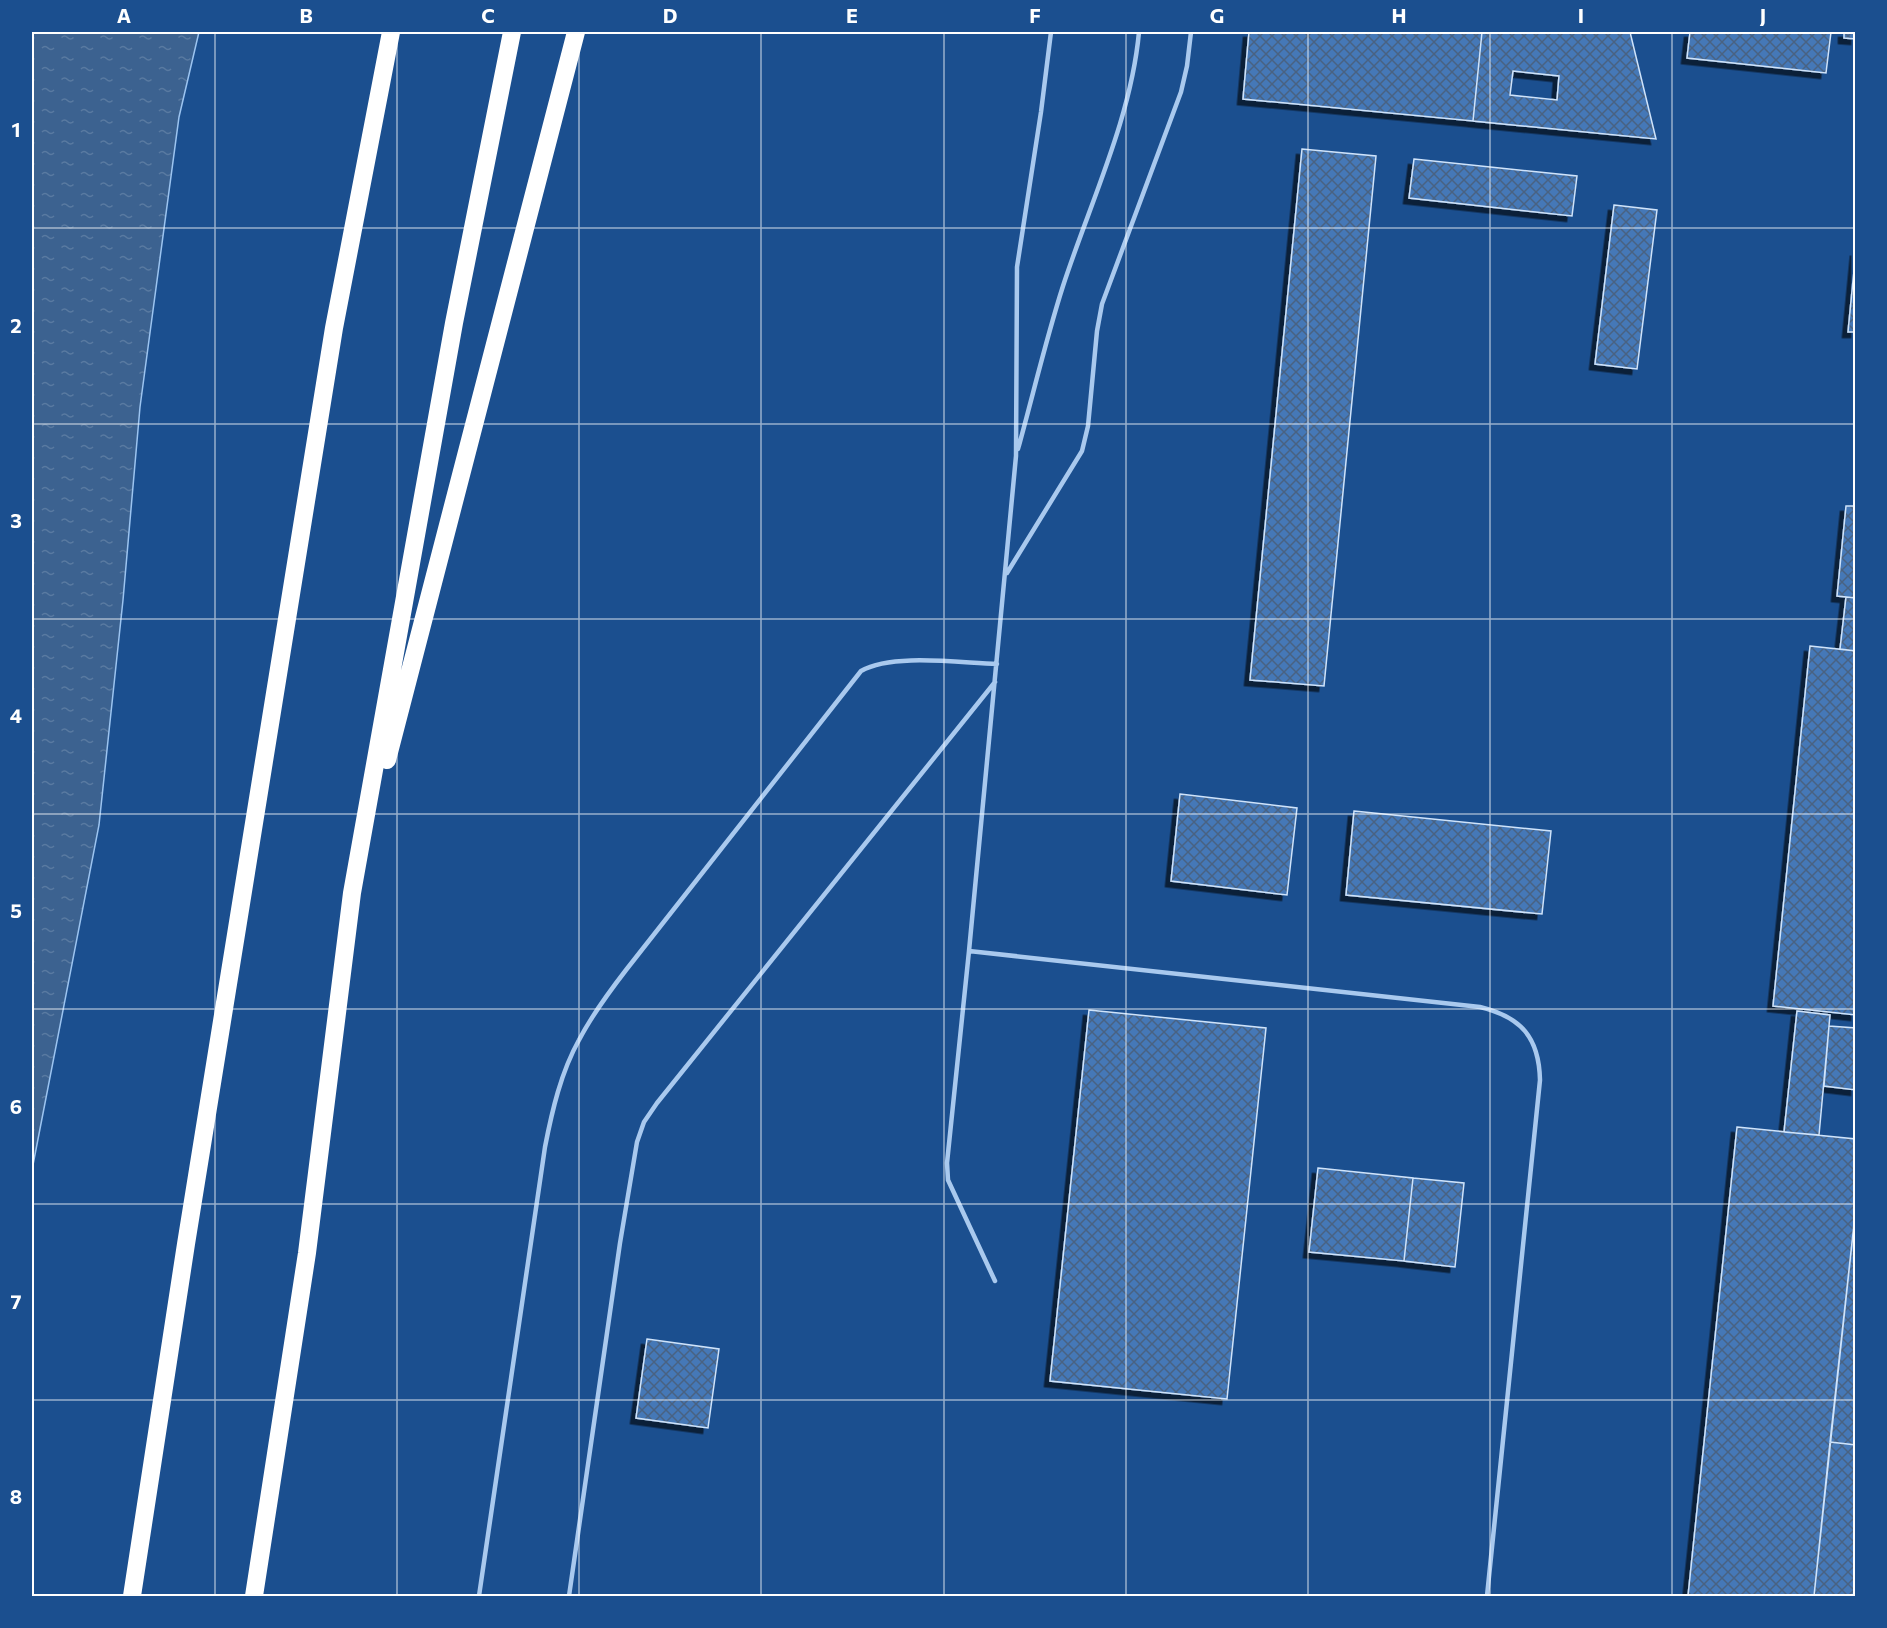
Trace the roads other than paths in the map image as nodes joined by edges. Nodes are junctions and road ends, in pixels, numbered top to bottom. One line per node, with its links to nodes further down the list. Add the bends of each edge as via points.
1 (391, 32): 14 (highway, via 331,352)
2 (513, 32): 11 (highway, via 454,323)
3 (576, 32): 11 (highway)
4 (1051, 32): 7 (lane, via 1017,267)
5 (1139, 32): 7 (lane, via 1122,113 1063,287)
6 (1191, 32): 8 (lane, via 1181,92 1102,304 1082,451)
7 (1016, 456): 8 (lane)
8 (1005, 575): 9 (lane)
9 (997, 664): 10 (lane); 16 (lane, via 897,661 861,671 620,978 578,1041 552,1114 545,1147)
10 (995, 682): 12 (lane); 17 (lane, via 644,1122 620,1243)
11 (352, 893): 15 (highway, via 307,1253)
12 (969, 951): 13 (lane, via 948,1180); 18 (lane, via 1480,1007 1500,1011 1527,1034 1540,1065 1540,1080)
13 (995, 1281)
14 (132, 1596)
15 (254, 1596)
16 (479, 1596)
17 (569, 1596)
18 (1487, 1596)

